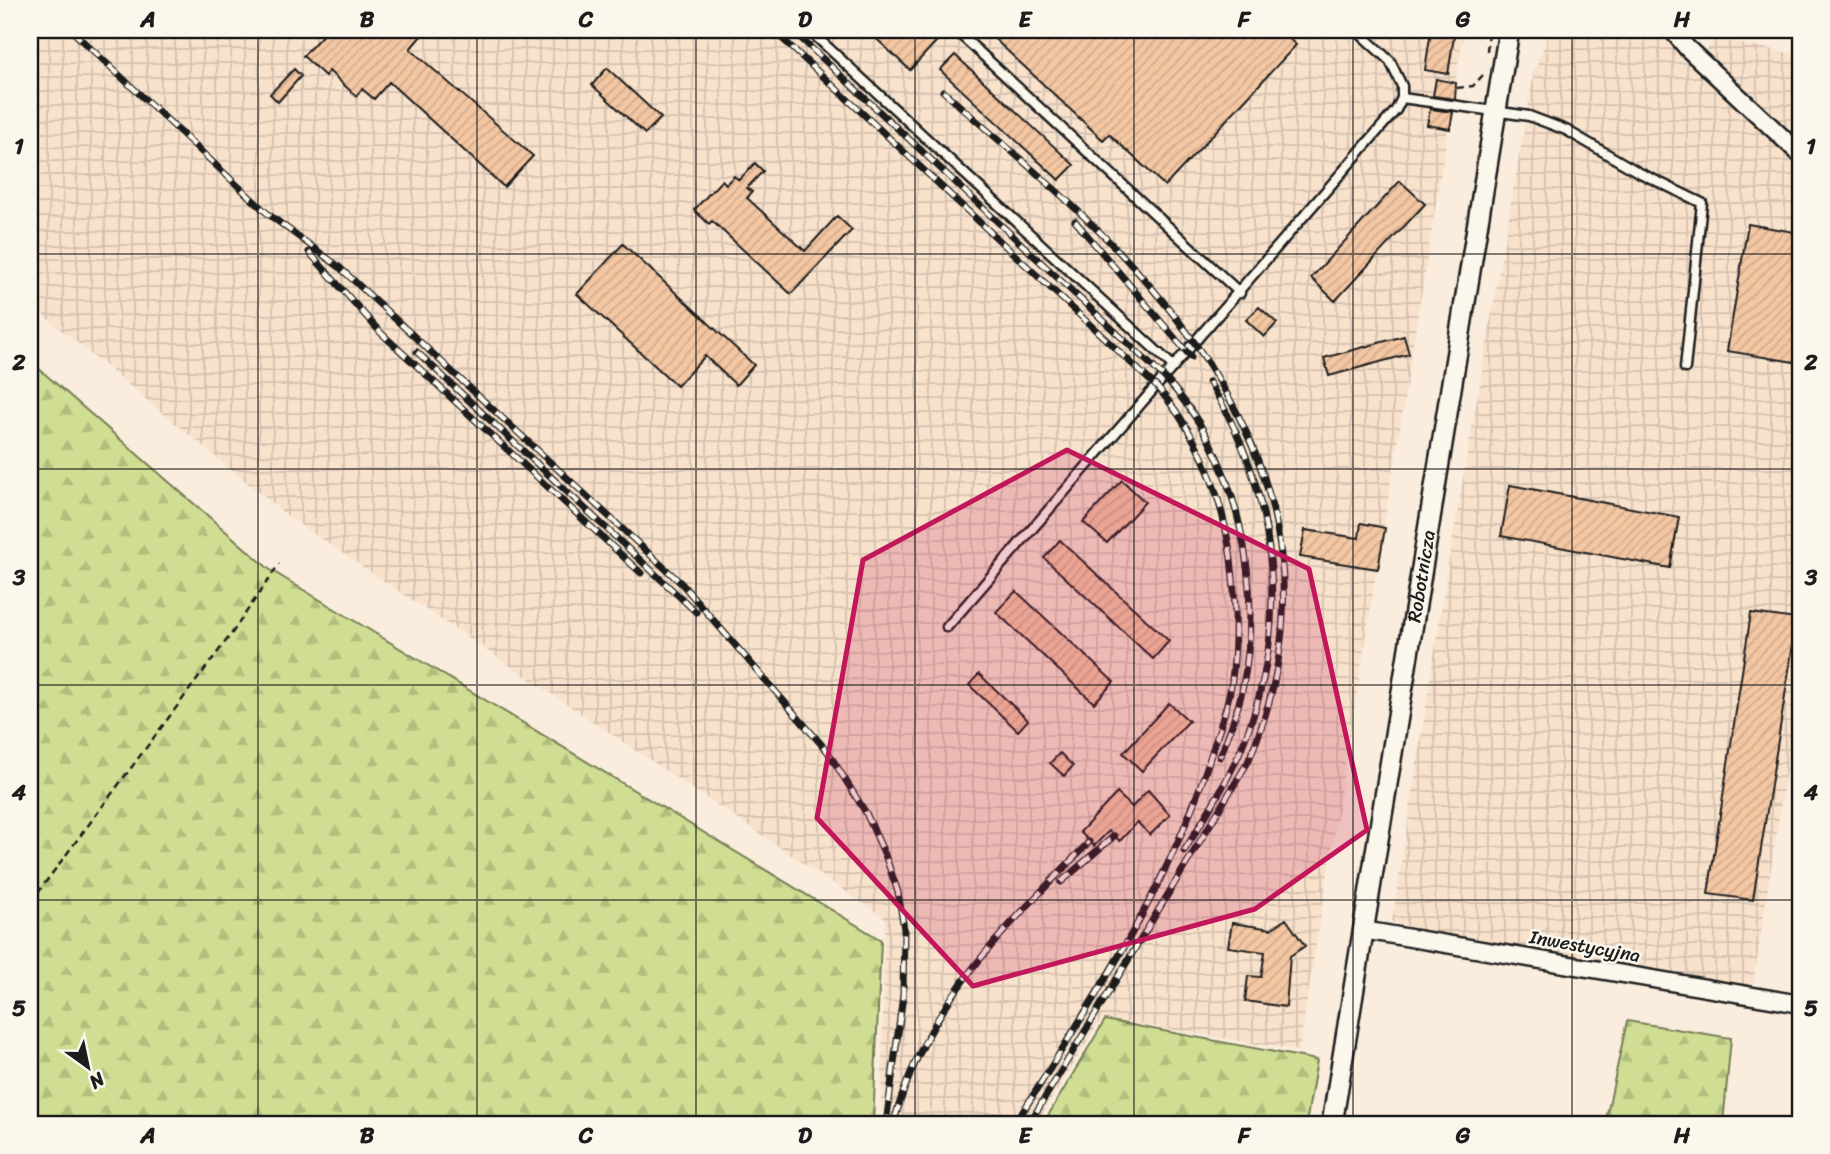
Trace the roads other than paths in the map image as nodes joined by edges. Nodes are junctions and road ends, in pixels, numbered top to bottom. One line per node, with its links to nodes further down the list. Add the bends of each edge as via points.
1 (810, 30): 10 (lane)
2 (1356, 30): 6 (lane, via 1390,61 1402,86)
3 (1509, 30): 7 (street, Robotnicza)
4 (1672, 30): 8 (street)
5 (962, 36): 9 (lane)
6 (1402, 98): 7 (lane); 9 (lane)
7 (1496, 111): 11 (lane, via 1529,116 1566,130 1702,203); 13 (street, Robotnicza)
8 (1800, 154)
9 (1240, 293): 10 (lane)
10 (1174, 367): 12 (lane)
11 (1685, 368)
12 (947, 627)
13 (1363, 930): 14 (street, Inwestycyjna); 15 (street, Robotnicza)
14 (1800, 1004)
15 (1332, 1124)

